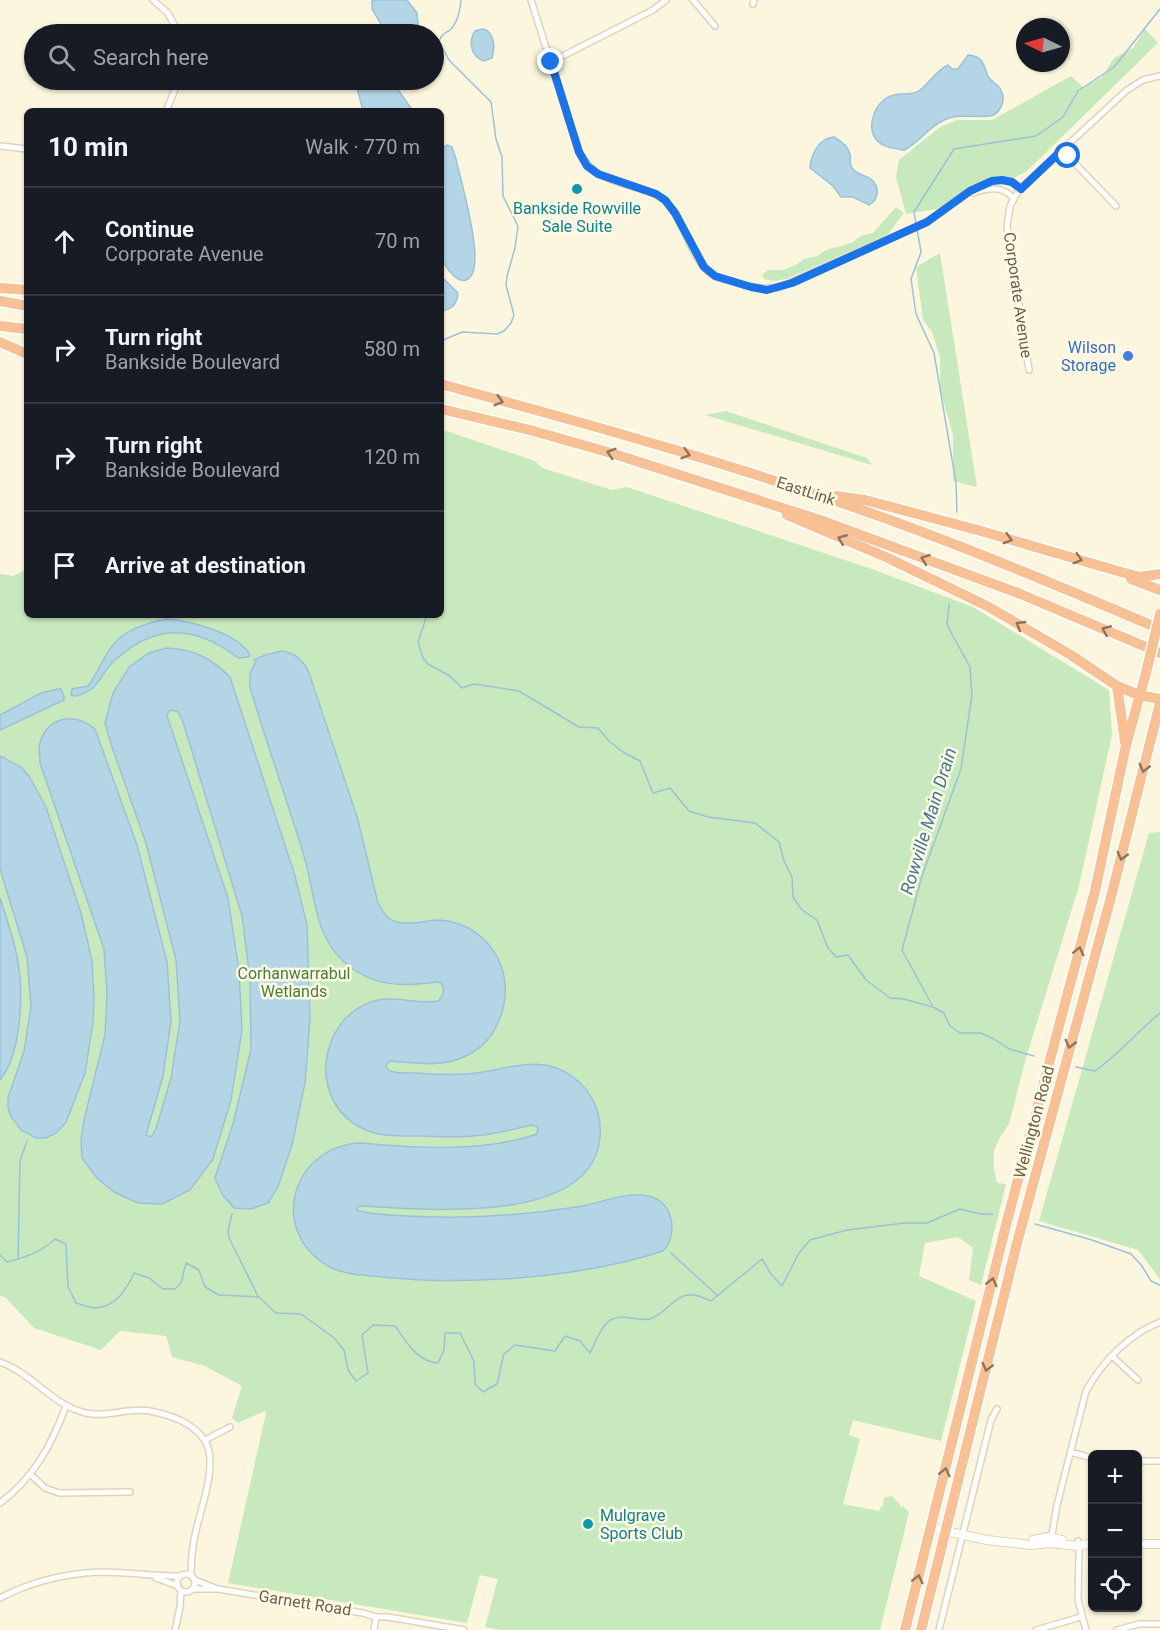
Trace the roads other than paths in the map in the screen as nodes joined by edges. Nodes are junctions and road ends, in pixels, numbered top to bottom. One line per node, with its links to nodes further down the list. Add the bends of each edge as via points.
1 (153, 0): 5 (street)
2 (531, 0): 7 (street)
3 (666, 0): 7 (street)
4 (693, 0): 6 (street)
5 (174, 24)
6 (715, 26)
7 (551, 62): 15 (street, via 587,166 665,200 704,267 715,276 767,290 780,288 927,222)
8 (1160, 76): 13 (street, via 1127,90)
9 (175, 90): 10 (street)
10 (167, 108)
11 (0, 146): 12 (street)
12 (24, 149)
13 (1062, 150): 14 (street); 17 (street)
14 (1021, 189): 15 (street, via 1012,182 992,181); 16 (street)
15 (960, 198): 16 (street, via 993,189 1007,191)
16 (1013, 198): 26 (street, Corporate Avenue, via 1007,225)
17 (1116, 206)
18 (0, 288): 19 (highway)
19 (24, 290)
20 (0, 301): 21 (highway)
21 (24, 305)
22 (0, 326): 23 (highway)
23 (24, 330)
24 (0, 342): 25 (highway)
25 (24, 353)
26 (1029, 370)
27 (444, 385): 29 (highway, EastLink, one-way to 29, via 640,439)
28 (444, 410): 30 (highway, EastLink, one-way to 28, via 611,453)
29 (812, 493): 31 (highway, one-way to 31, via 865,500); 35 (highway, EastLink, via 1019,569)
30 (766, 504): 36 (highway, EastLink, one-way to 30, via 1018,593); 37 (highway, one-way to 30, via 987,606)
31 (1121, 573): 32 (highway, via 1140,577); 33 (highway)
32 (1160, 574)
33 (1160, 590)
34 (1160, 614): 39 (highway, bridge, via 1144,677 1144,689)
35 (1160, 629)
36 (1160, 653)
37 (1117, 686): 39 (highway); 42 (highway)
38 (1160, 690): 39 (highway)
39 (1152, 698): 41 (highway, Wellington Road); 42 (highway, Wellington Road)
40 (1160, 724): 41 (highway)
41 (1152, 736): 44 (highway, Wellington Road, one-way to 44)
42 (1126, 745): 43 (highway, Wellington Road, one-way to 42)
43 (1074, 973): 44 (highway); 60 (highway, Wellington Road, one-way to 43)
44 (1089, 977): 61 (highway, Wellington Road, one-way to 61, via 1031,1188)
45 (1160, 1322): 46 (street, via 1138,1333)
46 (1113, 1357): 48 (street); 53 (street, via 1086,1391)
47 (0, 1362): 49 (street)
48 (1138, 1380)
49 (66, 1406): 52 (street, via 96,1414 139,1410 170,1416); 57 (street, via 45,1454)
50 (998, 1409): 62 (street)
51 (230, 1427): 52 (street)
52 (205, 1440): 68 (street, via 209,1473)
53 (1070, 1452): 54 (street); 63 (street)
54 (1088, 1457)
55 (1142, 1461): 56 (street)
56 (1160, 1461)
57 (30, 1474): 58 (street, via 45,1488 58,1493); 59 (street)
58 (130, 1492)
59 (0, 1503)
60 (931, 1528): 61 (street); 83 (highway, Wellington Road, one-way to 60)
61 (945, 1531): 62 (street); 84 (highway, Wellington Road)
62 (963, 1535): 63 (street, via 998,1541); 85 (street)
63 (1050, 1539): 65 (street)
64 (1088, 1543): 65 (street)
65 (1078, 1544): 78 (street)
66 (1142, 1544): 67 (street)
67 (1160, 1544)
68 (191, 1558): 70 (street); 71 (street)
69 (152, 1576): 70 (street); 72 (street); 75 (street, via 76,1575 42,1581)
70 (182, 1576): 71 (street, Garnett Road); 72 (street)
71 (193, 1578): 73 (street, Garnett Road); 74 (street)
72 (179, 1588): 74 (street, Garnett Road); 76 (street)
73 (218, 1589): 74 (street, Garnett Road); 77 (street, Garnett Road)
74 (191, 1590): 76 (street)
75 (0, 1598)
76 (180, 1607): 80 (street)
77 (376, 1617): 81 (street); 82 (street, Garnett Road)
78 (1081, 1617): 86 (street); 87 (street)
79 (1160, 1624): 88 (street, via 1134,1624)
80 (175, 1630)
81 (374, 1630)
82 (464, 1630)
83 (905, 1630)
84 (921, 1630)
85 (939, 1630)
86 (1036, 1630)
87 (1086, 1630)
88 (1117, 1630)

